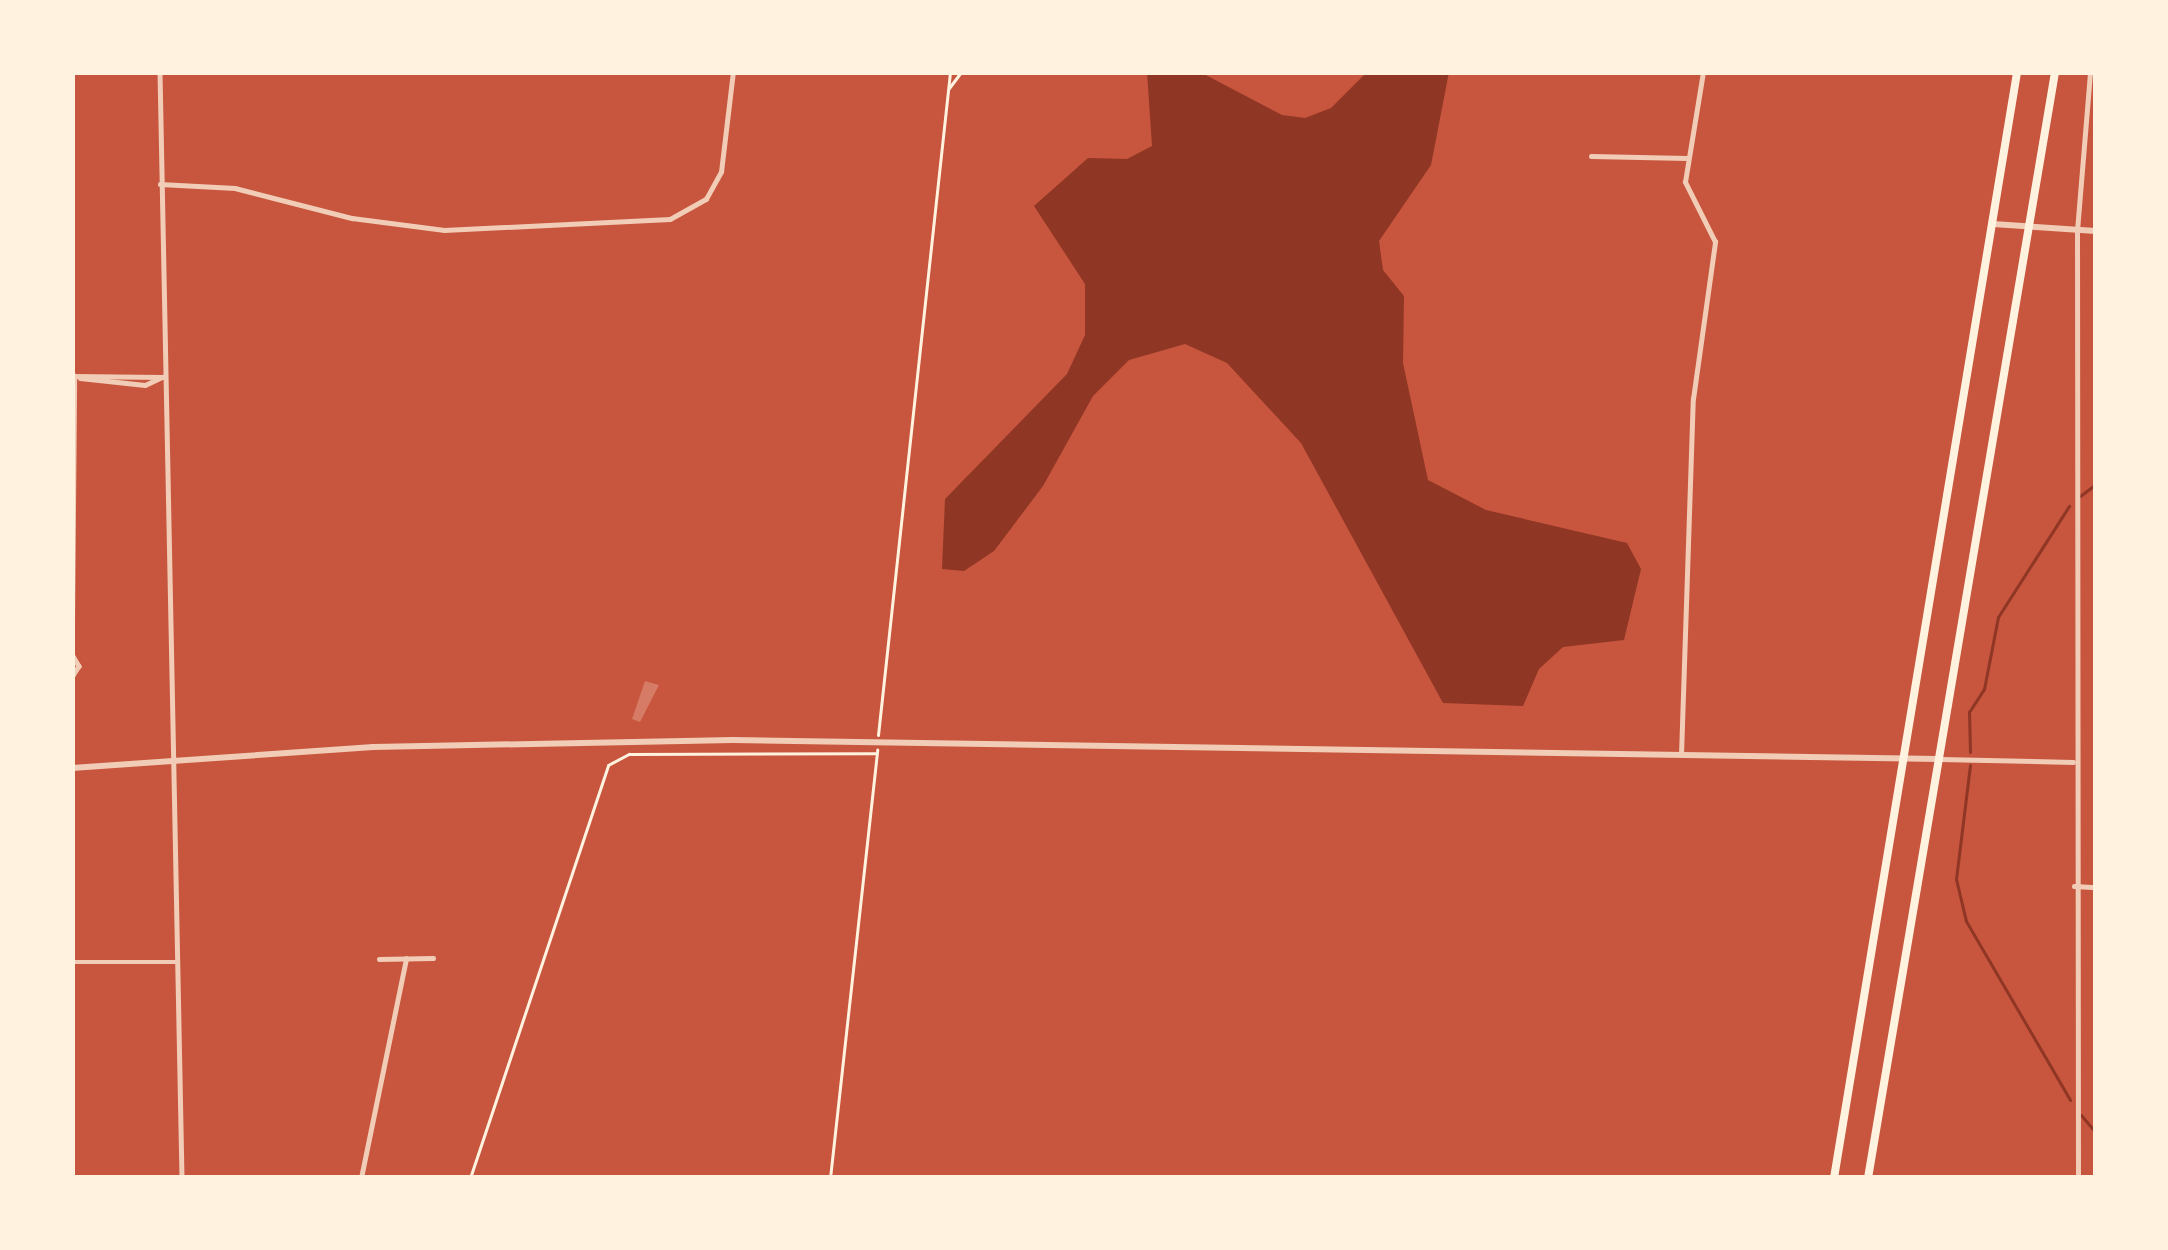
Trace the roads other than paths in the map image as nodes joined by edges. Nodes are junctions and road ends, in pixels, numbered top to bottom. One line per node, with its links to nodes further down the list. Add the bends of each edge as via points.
1 (160, 72): 11 (street)
2 (385, 72): 3 (street)
3 (471, 72)
4 (733, 72): 11 (street, via 721,172 706,199 670,219 422,228 235,188)
5 (1703, 72): 10 (street)
6 (2017, 72): 12 (main road)
7 (2054, 72): 13 (main road)
8 (2090, 72): 14 (street)
9 (1591, 155): 10 (street)
10 (1687, 158): 21 (street, via 1689,199 1715,242 1693,399)
11 (160, 184): 17 (street)
12 (1989, 224): 13 (street); 22 (main road)
13 (2023, 226): 14 (street); 23 (main road)
14 (2078, 231): 15 (street); 24 (street)
15 (2096, 231)
16 (73, 376): 17 (street); 17 (street, via 102,385); 18 (street)
17 (162, 376): 25 (street)
18 (72, 624)
19 (72, 654): 20 (street, via 79,666)
20 (72, 677)
21 (1681, 754): 22 (street); 25 (street, via 711,740 373,747)
22 (1898, 758): 23 (street); 36 (main road)
23 (1938, 759): 24 (street); 37 (main road)
24 (2073, 762): 27 (street)
25 (168, 765): 26 (street); 33 (street)
26 (72, 768)
27 (2074, 886): 28 (street); 38 (street)
28 (2096, 886)
29 (406, 958): 30 (street); 31 (street); 35 (street)
30 (433, 958)
31 (379, 959)
32 (72, 962): 33 (street)
33 (176, 962): 34 (street)
34 (182, 1178)
35 (361, 1178)
36 (1834, 1178)
37 (1868, 1178)
38 (2078, 1178)

